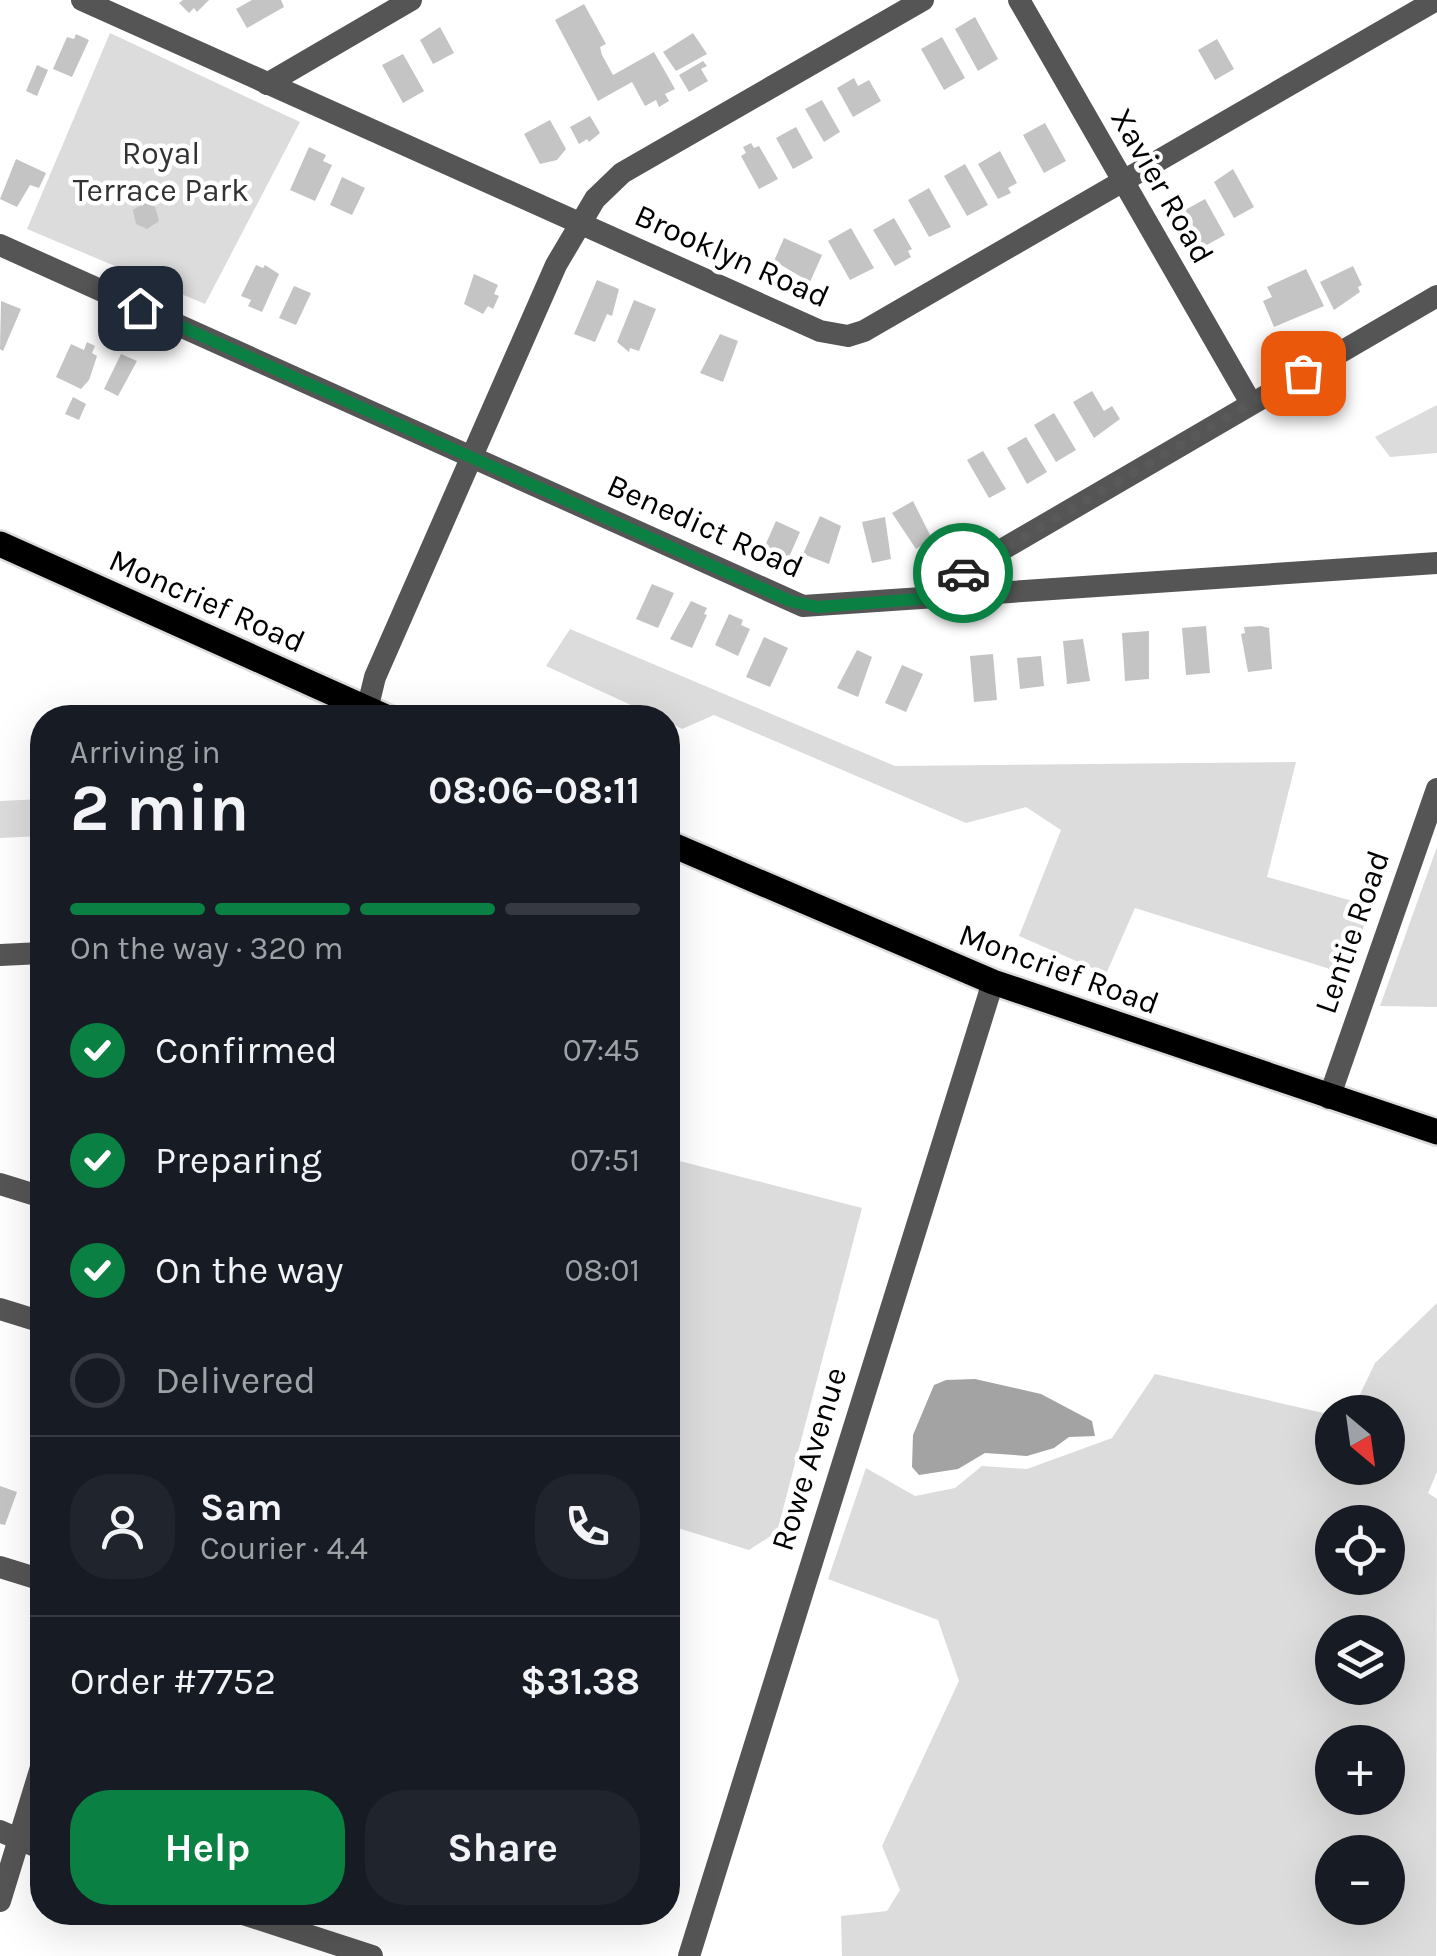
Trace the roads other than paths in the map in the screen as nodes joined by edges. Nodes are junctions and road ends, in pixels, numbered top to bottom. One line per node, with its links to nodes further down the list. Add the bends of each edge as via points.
1 (82, 0): 6 (street, Brooklyn Road)
2 (411, 0): 6 (street)
3 (923, 0): 8 (street, via 622,174)
4 (1019, 0): 7 (street, Xavier Road)
5 (1436, 0): 7 (street, Brooklyn Road)
6 (267, 84): 8 (street, Brooklyn Road)
7 (1122, 182): 8 (street, Brooklyn Road, via 848,336 820,332); 11 (street, Xavier Road)
8 (578, 223): 12 (street)
9 (0, 245): 12 (street, Benedict Road)
10 (1437, 296): 11 (street)
11 (1251, 403): 15 (street)
12 (472, 456): 15 (street, Benedict Road, via 790,601 818,607); 17 (street, via 375,677)
13 (0, 544): 16 (main road, Moncrief Road)
14 (1437, 563): 15 (street, Benedict Road)
15 (919, 599)
16 (351, 705)
17 (374, 705)
18 (1437, 789): 23 (street, Lentie Road)
19 (680, 848): 22 (main road, Moncrief Road)
20 (30, 953): 21 (street)
21 (0, 955)
22 (993, 982): 23 (main road, Moncrief Road); 36 (street, Rowe Avenue)
23 (1329, 1098): 24 (main road, Moncrief Road)
24 (1437, 1132)
25 (0, 1184): 26 (street)
26 (30, 1193)
27 (0, 1309): 28 (street)
28 (30, 1318)
29 (0, 1567): 30 (street)
30 (30, 1576)
31 (30, 1790): 32 (street)
32 (10, 1834): 33 (street)
33 (0, 1902)
34 (277, 1925): 35 (street)
35 (372, 1956)
36 (689, 1956)

